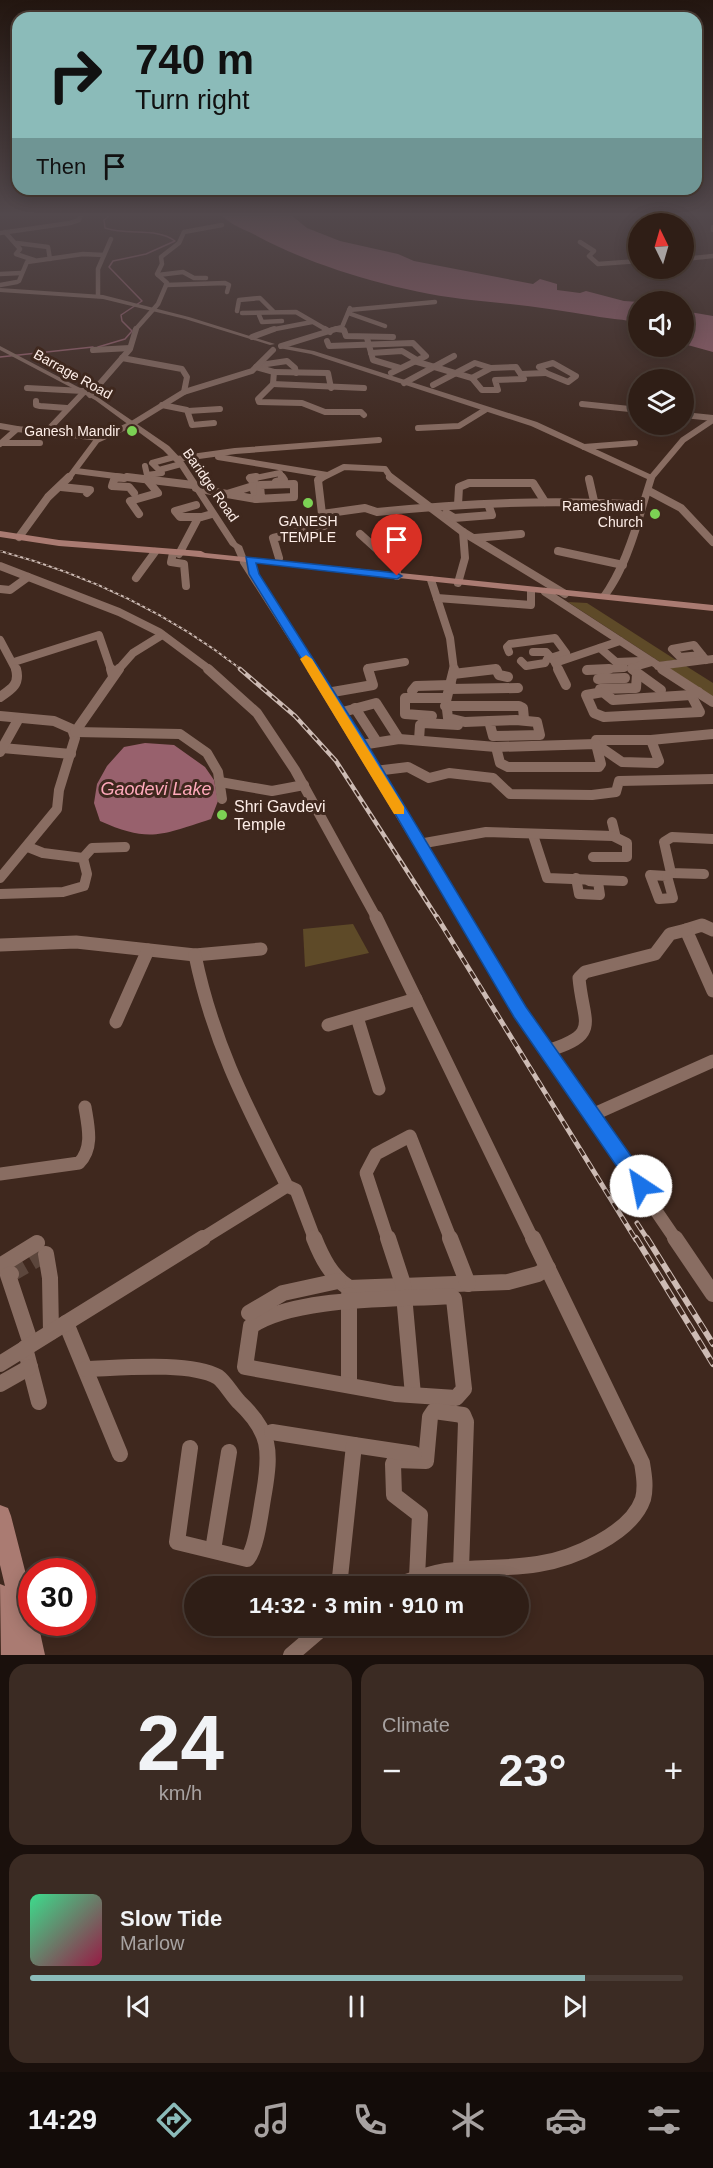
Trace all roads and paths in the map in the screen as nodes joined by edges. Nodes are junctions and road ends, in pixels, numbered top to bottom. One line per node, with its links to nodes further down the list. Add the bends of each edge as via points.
1 (51, 292): 4 (street)
2 (98, 292): 4 (street)
3 (162, 292): 6 (street)
4 (98, 297): 6 (street)
5 (435, 302): 7 (street)
6 (153, 310): 17 (street); 23 (street, via 134,331)
7 (349, 310): 13 (street); 15 (street, via 342,327)
8 (273, 311): 8 (street, via 257,298 240,300 239,310); 10 (street, via 296,312)
9 (259, 315): 11 (street, via 260,321)
10 (306, 318): 11 (street); 12 (street)
11 (274, 322): 14 (street)
12 (312, 322): 14 (street); 16 (street)
13 (385, 326)
14 (279, 327): 17 (street)
15 (337, 329): 16 (street); 18 (street, via 344,330 346,336)
16 (330, 332): 22 (street)
17 (252, 337): 22 (street)
18 (367, 337): 19 (street); 21 (street)
19 (403, 337)
20 (327, 341): 21 (street, via 329,346)
21 (369, 345): 26 (street); 29 (street, via 413,343 426,356)
22 (277, 347): 30 (street); 42 (street, via 312,352)
23 (130, 348): 25 (street); 28 (street)
24 (3, 350): 49 (street, Barrage Road)
25 (93, 350)
26 (371, 353): 29 (street, via 402,351); 32 (street, via 373,360)
27 (454, 356): 31 (street)
28 (122, 358): 48 (street, via 182,369 187,377); 49 (street)
29 (416, 360): 31 (street); 32 (street)
30 (256, 366): 34 (street); 35 (street, via 284,361); 48 (street, via 243,374)
31 (434, 367): 37 (street); 42 (street)
32 (400, 368): 36 (street)
33 (491, 368): 37 (street, via 475,363); 39 (street, via 516,366); 40 (street)
34 (274, 372): 35 (street); 43 (street)
35 (296, 373): 46 (street, via 330,373)
36 (391, 373)
37 (455, 373): 40 (street); 44 (street)
38 (546, 373): 38 (street, via 539,367 553,363 576,376 568,382); 39 (street)
39 (521, 374): 41 (street, via 524,380)
40 (472, 378): 41 (street); 41 (street, via 482,390 498,390)
41 (495, 380)
42 (404, 383): 56 (street)
43 (273, 384): 46 (street); 58 (street, via 259,402 306,404 319,406 325,412 361,412)
44 (432, 385)
45 (27, 388): 49 (street)
46 (331, 388): 47 (street)
47 (364, 388)
48 (184, 392): 52 (street)
49 (86, 393): 53 (street); 62 (street, Barrage Road)
50 (36, 400): 53 (street, via 36,405)
51 (582, 404): 55 (street)
52 (162, 405): 57 (street); 62 (street)
53 (67, 408): 66 (street)
54 (219, 409): 57 (street)
55 (628, 409)
56 (485, 410): 64 (street, via 459,426); 72 (street, via 534,424)
57 (188, 411): 61 (street, via 192,425)
58 (364, 416)
59 (694, 416): 60 (street)
60 (713, 419): 80 (street, via 683,440)
61 (214, 423)
62 (132, 424): 67 (street); 74 (street, Baridge Road)
63 (0, 426): 65 (street)
64 (418, 428)
65 (17, 429): 66 (street); 69 (street)
66 (46, 432): 67 (street)
67 (100, 438): 76 (street)
68 (379, 440): 73 (street)
69 (1, 443): 70 (street)
70 (40, 443)
71 (634, 443): 72 (street)
72 (584, 447): 80 (street)
73 (208, 456): 74 (street); 78 (street)
74 (177, 460): 77 (street); 83 (street, Baridge Road)
75 (145, 466): 77 (street, via 147,475)
76 (76, 471): 79 (street); 84 (street)
77 (161, 471): 83 (street, via 180,483)
78 (327, 475): 95 (street, via 355,466 385,469); 100 (street, via 318,480)
79 (118, 476): 82 (street); 82 (street, via 112,486 132,490)
80 (651, 478): 85 (street)
81 (589, 479): 89 (street)
82 (147, 483): 83 (street); 98 (street, via 157,494 130,501)
83 (193, 485): 87 (street); 91 (street, Baridge Road)
84 (65, 488): 86 (street, via 88,489); 107 (street, via 48,497)
85 (649, 491): 94 (street); 109 (street, via 681,508)
86 (87, 493)
87 (226, 494): 88 (street); 88 (street, via 254,485)
88 (259, 499): 88 (street, via 295,496 294,483 277,488 259,486)
89 (594, 501): 90 (street); 94 (street)
90 (545, 502): 92 (street, via 533,483 469,483 459,488); 93 (street)
91 (200, 504): 97 (street); 99 (street, Baridge Road); 101 (street, via 175,511 180,517)
92 (458, 505): 93 (street); 95 (street)
93 (489, 505): 96 (street); 102 (street, via 492,515)
94 (641, 505): 116 (street)
95 (435, 507): 100 (street, via 377,512 365,508); 102 (street)
96 (473, 507)
97 (168, 510)
98 (139, 514)
99 (212, 514): 101 (street); 115 (street, Baridge Road)
100 (322, 514): 114 (street, via 328,525 273,538)
101 (200, 517): 113 (street)
102 (451, 518): 103 (street)
103 (463, 532): 108 (street); 122 (street, via 465,558)
104 (0, 534): 107 (main road)
105 (360, 534): 118 (street, via 380,552 397,560)
106 (521, 534): 108 (street)
107 (19, 537): 111 (main road)
108 (475, 538): 127 (street)
109 (713, 542)
110 (558, 551): 116 (street)
111 (155, 552): 113 (main road); 120 (street)
112 (191, 555): 113 (main road); 113 (street, via 188,587 184,564 172,563); 115 (main road)
113 (172, 556)
114 (279, 558)
115 (245, 562): 118 (main road); 159 (street)
116 (623, 565): 123 (street)
117 (1, 568): 119 (street)
118 (397, 576): 121 (main road)
119 (28, 577): 124 (street, via 10,590); 132 (street, via 119,612)
120 (136, 578)
121 (431, 580): 122 (main road); 129 (street)
122 (458, 583): 125 (main road)
123 (614, 584): 128 (street); 130 (street)
124 (0, 590)
125 (531, 591): 126 (main road); 129 (street, via 531,605)
126 (545, 592): 127 (main road); 134 (street)
127 (565, 594): 128 (main road)
128 (604, 597): 130 (main road)
129 (437, 598): 147 (street, via 444,615)
130 (618, 598): 131 (main road)
131 (713, 608)
132 (162, 634): 148 (street, via 134,653); 185 (street, via 221,679 257,713)
133 (0, 640): 141 (street)
134 (620, 641): 135 (street); 143 (street)
135 (600, 648): 140 (street); 143 (street, via 616,662)
136 (509, 652): 140 (street, via 510,644 555,638 566,654)
137 (533, 652): 140 (street, via 546,652)
138 (707, 658): 143 (street)
139 (521, 661): 140 (street, via 526,666 545,663 547,659)
140 (553, 661): 153 (street)
141 (14, 662): 148 (street, via 99,635); 162 (street, via 18,678 14,687)
142 (405, 662): 159 (street, via 368,668 373,685)
143 (654, 663): 146 (street); 160 (street)
144 (608, 669): 145 (street); 146 (street); 152 (street)
145 (587, 670)
146 (634, 671): 155 (street, via 636,688); 157 (street)
147 (453, 674): 149 (street, via 496,669 499,675); 161 (street)
148 (113, 676): 171 (street)
149 (508, 677)
150 (625, 678): 152 (street)
151 (598, 679): 152 (street)
152 (611, 679): 155 (street)
153 (566, 685)
154 (518, 688): 161 (street, via 487,685)
155 (615, 689): 156 (street)
156 (594, 690)
157 (661, 690)
158 (412, 691): 161 (street, via 416,686)
159 (327, 693): 165 (street)
160 (694, 694): 160 (street, via 700,712 604,717 594,713 586,695 603,692 613,700); 163 (street)
161 (448, 695): 167 (street, via 423,702 405,698 405,714); 169 (street, via 519,706 523,708); 170 (street, via 445,712 451,720)
162 (0, 697)
163 (713, 702)
164 (355, 708): 165 (street); 173 (street, via 376,703); 175 (street)
165 (339, 713): 179 (street)
166 (0, 716): 168 (street)
167 (432, 716)
168 (19, 718): 171 (street, via 54,721); 178 (street)
169 (524, 719): 170 (street); 170 (street, via 537,722 539,736 496,738)
170 (489, 720)
171 (75, 732): 181 (street); 184 (street, via 180,734 207,753)
172 (713, 734): 176 (street)
173 (399, 739): 174 (street); 175 (street)
174 (419, 740): 180 (street); 180 (street, via 423,723 485,726)
175 (376, 742): 179 (street)
176 (652, 743): 177 (street); 177 (street, via 659,761 656,763 622,762)
177 (598, 744): 180 (street); 180 (street, via 599,766 508,767 500,763)
178 (2, 746): 181 (street)
179 (362, 746): 182 (street)
180 (493, 746)
181 (71, 754): 192 (street, via 57,809)
182 (375, 771): 183 (street, via 408,767 429,778 449,773 493,778 510,794 592,795 616,792 619,781); 191 (street)
183 (713, 779)
184 (220, 782): 185 (street, via 272,791); 186 (street)
185 (304, 785): 207 (street, via 366,896)
186 (222, 799)
187 (612, 822): 189 (street)
188 (533, 835): 189 (street); 191 (street, via 486,832); 198 (street, via 545,875)
189 (613, 836): 194 (street, via 627,843 627,857)
190 (713, 839): 196 (street, via 666,839 664,847 672,872 695,868)
191 (419, 844): 211 (street)
192 (28, 847): 195 (street); 197 (street)
193 (125, 847): 195 (street, via 92,848)
194 (593, 857)
195 (83, 858): 199 (street, via 87,879 80,888)
196 (700, 871)
197 (0, 878)
198 (623, 881)
199 (0, 894)
200 (686, 930): 201 (street, via 702,925); 206 (street); 211 (street, via 670,934 655,954 585,972 579,978 584,1031 579,1040)
201 (713, 930)
202 (0, 945): 204 (street, via 76,942)
203 (261, 949): 205 (street)
204 (148, 950): 205 (street); 209 (street)
205 (195, 955): 217 (street, via 216,1037)
206 (713, 991)
207 (416, 999): 208 (street); 218 (street)
208 (357, 1017): 210 (street); 213 (street)
209 (116, 1022)
210 (328, 1024)
211 (547, 1051): 215 (street)
212 (713, 1061): 215 (street)
213 (380, 1089)
214 (85, 1107): 216 (street, via 89,1146 85,1159)
215 (592, 1115): 223 (street)
216 (0, 1174)
217 (287, 1186): 221 (street, via 296,1190 322,1258); 225 (street)
218 (548, 1268): 220 (street, via 521,1280); 243 (street, via 642,1463 647,1483 644,1497 634,1519 598,1544 540,1564)
219 (5, 1270): 226 (street, via 41,1248 53,1294); 227 (street)
220 (468, 1284): 222 (street); 222 (street, via 410,1136 376,1152 367,1162 366,1173)
221 (346, 1290): 222 (street); 224 (street, via 283,1293); 232 (street); 232 (street, via 261,1319 251,1326 245,1367)
222 (404, 1291): 233 (street); 233 (street, via 454,1299 464,1389 456,1398)
223 (713, 1294)
224 (249, 1313)
225 (66, 1323): 226 (street); 230 (street)
226 (51, 1332): 227 (street)
227 (28, 1346): 228 (street); 229 (street)
228 (0, 1364)
229 (30, 1367): 231 (street); 234 (street)
230 (87, 1369): 239 (street); 242 (street, via 199,1370 220,1378 259,1423 266,1435 267,1451 252,1555 247,1558)
231 (0, 1384)
232 (350, 1384): 233 (street)
233 (413, 1395)
234 (39, 1402)
235 (272, 1432): 236 (street)
236 (354, 1445): 240 (street); 244 (street)
237 (190, 1448): 242 (street, via 177,1542)
238 (229, 1452): 242 (street)
239 (120, 1454)
240 (426, 1455): 243 (street, via 434,1411 465,1416); 245 (street, via 426,1461 395,1460 392,1474 391,1494 395,1500 420,1515)
241 (0, 1516): 250 (main road)
242 (213, 1550)
243 (461, 1569): 246 (street)
244 (340, 1576)
245 (417, 1576)
246 (422, 1576)
247 (0, 1596): 249 (main road)
248 (313, 1636): 251 (street)
249 (13, 1655)
250 (33, 1655)
251 (291, 1655)

